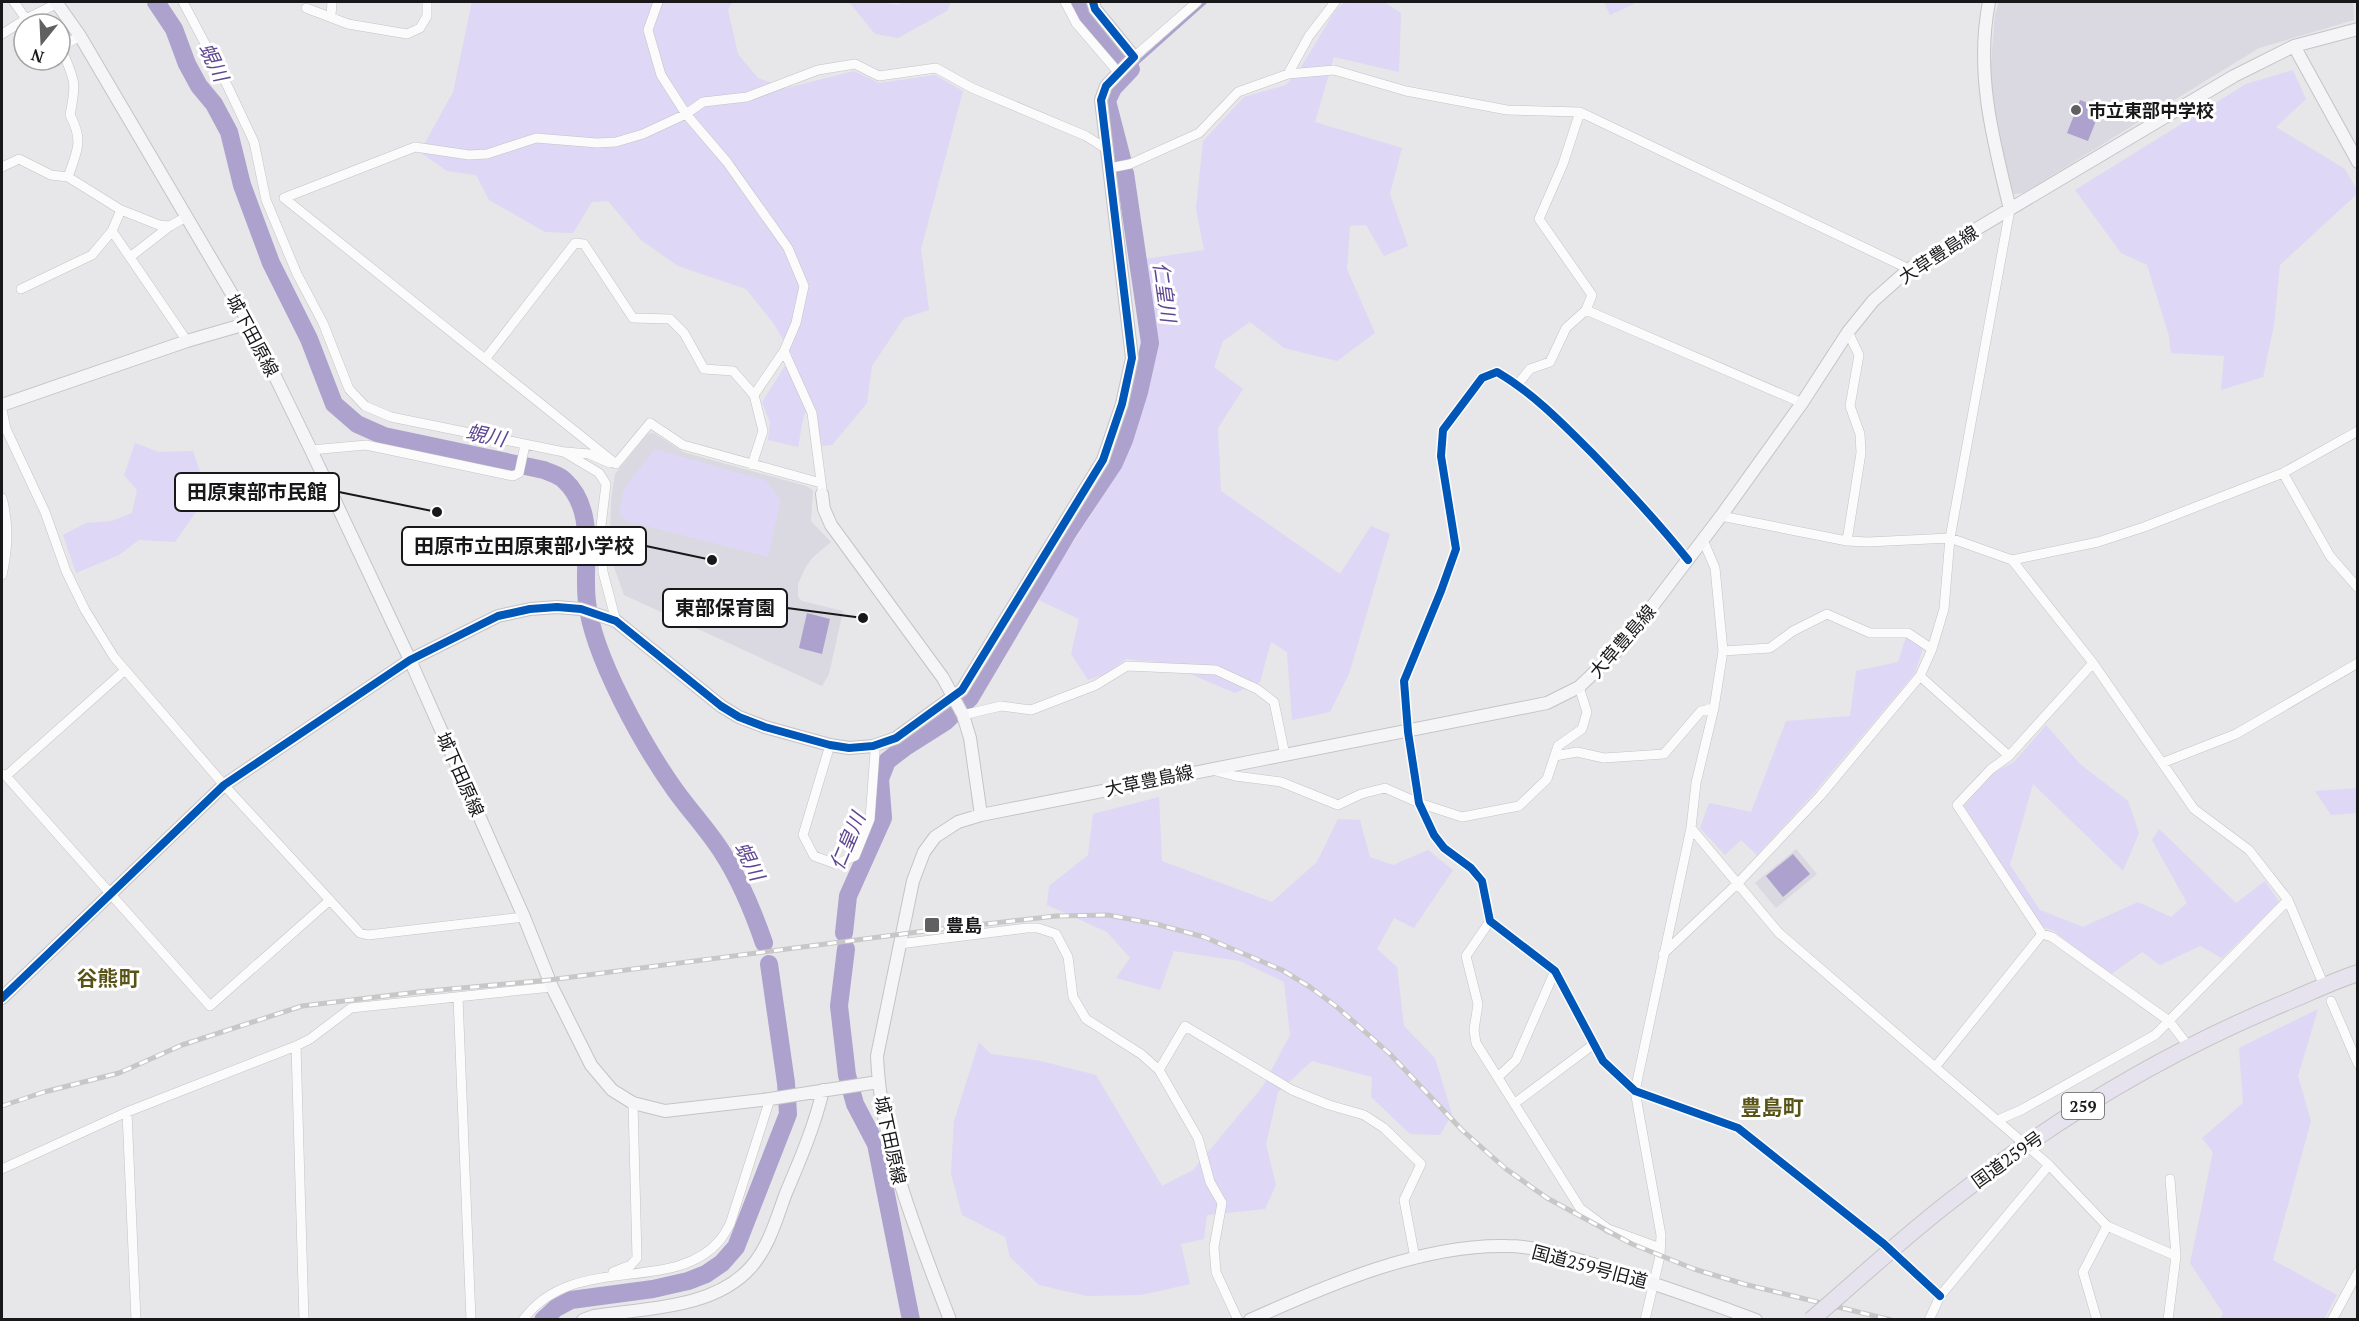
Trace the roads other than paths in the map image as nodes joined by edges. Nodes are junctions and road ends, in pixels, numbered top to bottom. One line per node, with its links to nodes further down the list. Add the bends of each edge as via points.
1 (57, 2): 12 (street); 15 (street, 城下田原線)
2 (183, 2): 47 (street, via 254,142 266,200 349,389 365,406 391,417)
3 (332, 2): 13 (street)
4 (427, 2): 13 (street, via 420,28 407,34 348,24)
5 (658, 2): 21 (street, via 648,30 661,75)
6 (1065, 2): 18 (street, via 1077,23)
7 (1093, 2): 17 (street)
8 (1197, 2): 17 (street)
9 (1335, 2): 19 (street, via 1309,36)
10 (1989, 2): 27 (street, via 1985,90)
11 (306, 8): 13 (street)
12 (39, 12)
13 (331, 16)
14 (2358, 29): 16 (street, 大草豊島線)
15 (80, 36): 26 (street, via 66,44 63,53 75,78 70,115 80,142); 29 (street, 城下田原線)
16 (2294, 46): 23 (street); 27 (street, 大草豊島線, via 2234,76)
17 (1134, 57): 18 (street)
18 (1118, 72): 22 (street, via 1101,99)
19 (1288, 74): 20 (street, via 1334,70 1406,91 1507,110); 25 (street, via 1238,92 1199,133 1130,164)
20 (1580, 112): 33 (street); 35 (street, via 1539,219 1592,296)
21 (686, 114): 22 (street, via 703,102 747,97 818,70 855,64 879,76 936,68 972,88 1086,136); 39 (street, via 727,162 788,248 804,286 796,323); 40 (street, via 616,142 536,138 487,154 469,155 415,147 284,198)
22 (1108, 150): 25 (street)
23 (2358, 162)
24 (2, 167): 26 (street, via 19,159 51,175)
25 (1110, 168): 72 (street, via 1132,358 1122,404 1102,460 962,690)
26 (68, 177): 28 (street)
27 (2010, 209): 33 (street, 大草豊島線); 56 (street)
28 (121, 210): 30 (street); 31 (street)
29 (186, 218): 30 (street); 36 (street, 城下田原線)
30 (170, 226): 32 (street)
31 (112, 231): 32 (street); 34 (street, via 92,255)
32 (130, 257): 38 (street)
33 (1909, 270): 37 (street, 大草豊島線, via 1873,302)
34 (21, 290)
35 (1586, 310): 41 (street, via 1566,328 1550,362 1530,369); 43 (street)
36 (249, 323): 38 (street); 48 (street, 城下田原線)
37 (1848, 332): 43 (street, 大草豊島線); 58 (street, via 1859,355 1850,406 1860,434 1861,453)
38 (187, 341): 44 (street)
39 (784, 351): 42 (street); 53 (street, via 812,413)
40 (486, 358): 42 (street, via 575,243 584,244 633,318 670,319 684,333 704,369 733,371); 50 (street)
41 (1518, 384): 59 (street, via 1650,512); 75 (street, via 1497,372 1482,378 1443,430 1441,456 1456,549 1404,681)
42 (754, 395): 51 (street, via 763,431)
43 (1802, 403): 55 (street, 大草豊島線)
44 (2, 405)
45 (2, 411): 69 (street, via 66,571 85,610)
46 (2358, 431): 52 (street)
47 (525, 445): 48 (street, via 519,473 513,476 366,445); 49 (street)
48 (311, 450): 66 (street, 城下田原線)
49 (564, 452): 50 (street, via 582,453); 63 (street, via 599,473 606,484 601,526 603,572)
50 (616, 464): 51 (street, via 650,423 683,445)
51 (752, 465): 53 (street)
52 (2283, 473): 60 (street, via 2098,542); 62 (street, via 2330,556)
53 (822, 489): 72 (street, via 831,525)
54 (2, 498): 61 (street, via 7,544)
55 (1721, 516): 57 (street, 大草豊島線); 58 (street)
56 (1950, 538): 58 (street); 60 (street); 64 (street, via 1944,609)
57 (1703, 540): 59 (street, 大草豊島線); 65 (street, via 1715,568)
58 (1847, 541)
59 (1688, 560): 71 (street, 大草豊島線, via 1622,646)
60 (2012, 560): 67 (street)
61 (2, 574)
62 (2358, 588)
63 (616, 621): 66 (street, via 581,609 530,609 498,616); 76 (street, via 730,712 765,727)
64 (1932, 649): 65 (street, via 1908,633 1870,633 1827,614 1770,648); 70 (street)
65 (1723, 651): 73 (street)
66 (410, 660): 84 (street); 92 (street, 城下田原線)
67 (2094, 663): 80 (street); 81 (street)
68 (2358, 663): 81 (street, via 2236,734)
69 (124, 671): 83 (street); 84 (street)
70 (1920, 676): 80 (street); 88 (street, via 1820,796)
71 (1579, 687): 75 (street, 大草豊島線, via 1547,703); 79 (street, via 1587,712 1582,729 1558,746)
72 (953, 697): 74 (street); 77 (street, via 896,738)
73 (1714, 708): 79 (street, via 1701,711 1664,754 1604,758 1577,752); 87 (street, via 1696,783)
74 (963, 715): 78 (street, via 1001,706 1030,710 1096,685 1127,666 1216,670 1257,689 1274,702); 86 (street)
75 (1408, 732): 78 (street, 大草豊島線); 85 (street)
76 (830, 745): 77 (street); 77 (street, via 803,836 814,856 836,864 855,856 870,819)
77 (873, 746)
78 (1285, 755): 82 (street, 大草豊島線)
79 (1555, 756): 85 (street, via 1547,778 1519,806 1462,816)
80 (2009, 756): 94 (street, via 1957,805)
81 (2162, 763): 91 (street, via 2194,809 2249,850)
82 (1206, 768): 85 (street, via 1281,782 1338,805 1385,788); 86 (street, 大草豊島線)
83 (4, 775): 89 (street)
84 (224, 785): 89 (street); 90 (street)
85 (1419, 803): 93 (street, via 1444,848 1482,881)
86 (981, 814): 95 (street, 大草豊島線, via 958,822 935,837 924,852 913,881)
87 (1691, 828): 88 (street); 96 (street)
88 (1738, 884): 96 (street); 109 (street, via 1779,933)
89 (109, 894): 90 (street, via 210,1006); 102 (street)
90 (330, 900): 92 (street, via 360,933 368,935)
91 (2288, 900): 99 (street); 104 (street)
92 (524, 917): 100 (street, 城下田原線)
93 (1490, 921): 97 (street); 111 (street, via 1466,956 1478,1004 1476,1042)
94 (2042, 934): 104 (street, via 2052,937); 109 (street)
95 (899, 944): 110 (street, via 1027,928 1056,934 1068,957 1073,997 1086,1019); 112 (street, 大草豊島線, via 877,1056)
96 (1663, 954): 114 (street)
97 (1555, 971): 105 (street); 111 (street, via 1516,1060)
98 (2358, 973): 107 (highway, 国道259号 / 259, via 2247,1018)
99 (2322, 981)
100 (552, 987): 101 (street); 116 (street, 城下田原線, via 591,1065 612,1090)
101 (458, 997): 106 (street, via 351,1008); 136 (street)
102 (2, 998)
103 (2331, 1001): 108 (street)
104 (2169, 1021): 107 (street); 119 (street, via 2155,1035)
105 (1594, 1044): 114 (street, via 1603,1061); 117 (street)
106 (296, 1046): 118 (street); 135 (street)
107 (2188, 1047): 120 (highway, 国道259号 / 259, via 2095,1098)
108 (2358, 1064)
109 (1936, 1066): 119 (street)
110 (1159, 1070): 128 (street, via 1185,1026 1292,1090 1364,1115 1384,1128 1421,1164 1404,1200); 140 (street, via 1198,1138 1210,1182 1222,1203 1214,1246 1216,1272)
111 (1498, 1077): 117 (street)
112 (878, 1082): 113 (street, 城下田原線); 139 (street, 城下田原線, via 889,1149)
113 (823, 1090): 115 (street, 城下田原線); 138 (street, via 781,1206 752,1267 721,1290 693,1300)
114 (1635, 1091): 125 (street, via 1738,1128); 126 (street, via 1661,1234)
115 (770, 1099): 116 (street, 城下田原線, via 665,1111); 131 (street, via 730,1224 720,1240 685,1263)
116 (633, 1103): 131 (street, via 637,1258 630,1265)
117 (1515, 1103): 126 (street, via 1580,1208 1608,1229)
118 (127, 1112): 122 (street); 134 (street)
119 (1998, 1120): 120 (street)
120 (2026, 1144): 121 (street); 144 (highway, 国道259号 / 259, bridge, via 1956,1196)
121 (2049, 1165): 124 (street); 133 (street)
122 (2, 1169)
123 (2170, 1179): 127 (street)
124 (2107, 1226): 127 (street); 146 (street, via 2084,1272)
125 (1884, 1244)
126 (1660, 1248): 132 (street)
127 (2176, 1256): 147 (street)
128 (1415, 1258): 132 (street, 国道259号旧道, via 1476,1246 1509,1246 1553,1252); 141 (street, 国道259号旧道, via 1296,1299)
129 (1907, 1265): 133 (street)
130 (2358, 1272): 148 (street)
131 (600, 1277): 137 (street, via 553,1291)
132 (1654, 1283): 142 (street); 143 (street, 国道259号旧道)
133 (1940, 1296): 145 (street)
134 (136, 1320)
135 (304, 1320)
136 (471, 1320)
137 (524, 1320)
138 (584, 1320)
139 (950, 1320)
140 (1238, 1320)
141 (1250, 1320)
142 (1646, 1320)
143 (1756, 1320)
144 (1811, 1320)
145 (1929, 1320)
146 (2097, 1320)
147 (2168, 1320)
148 (2332, 1320)

